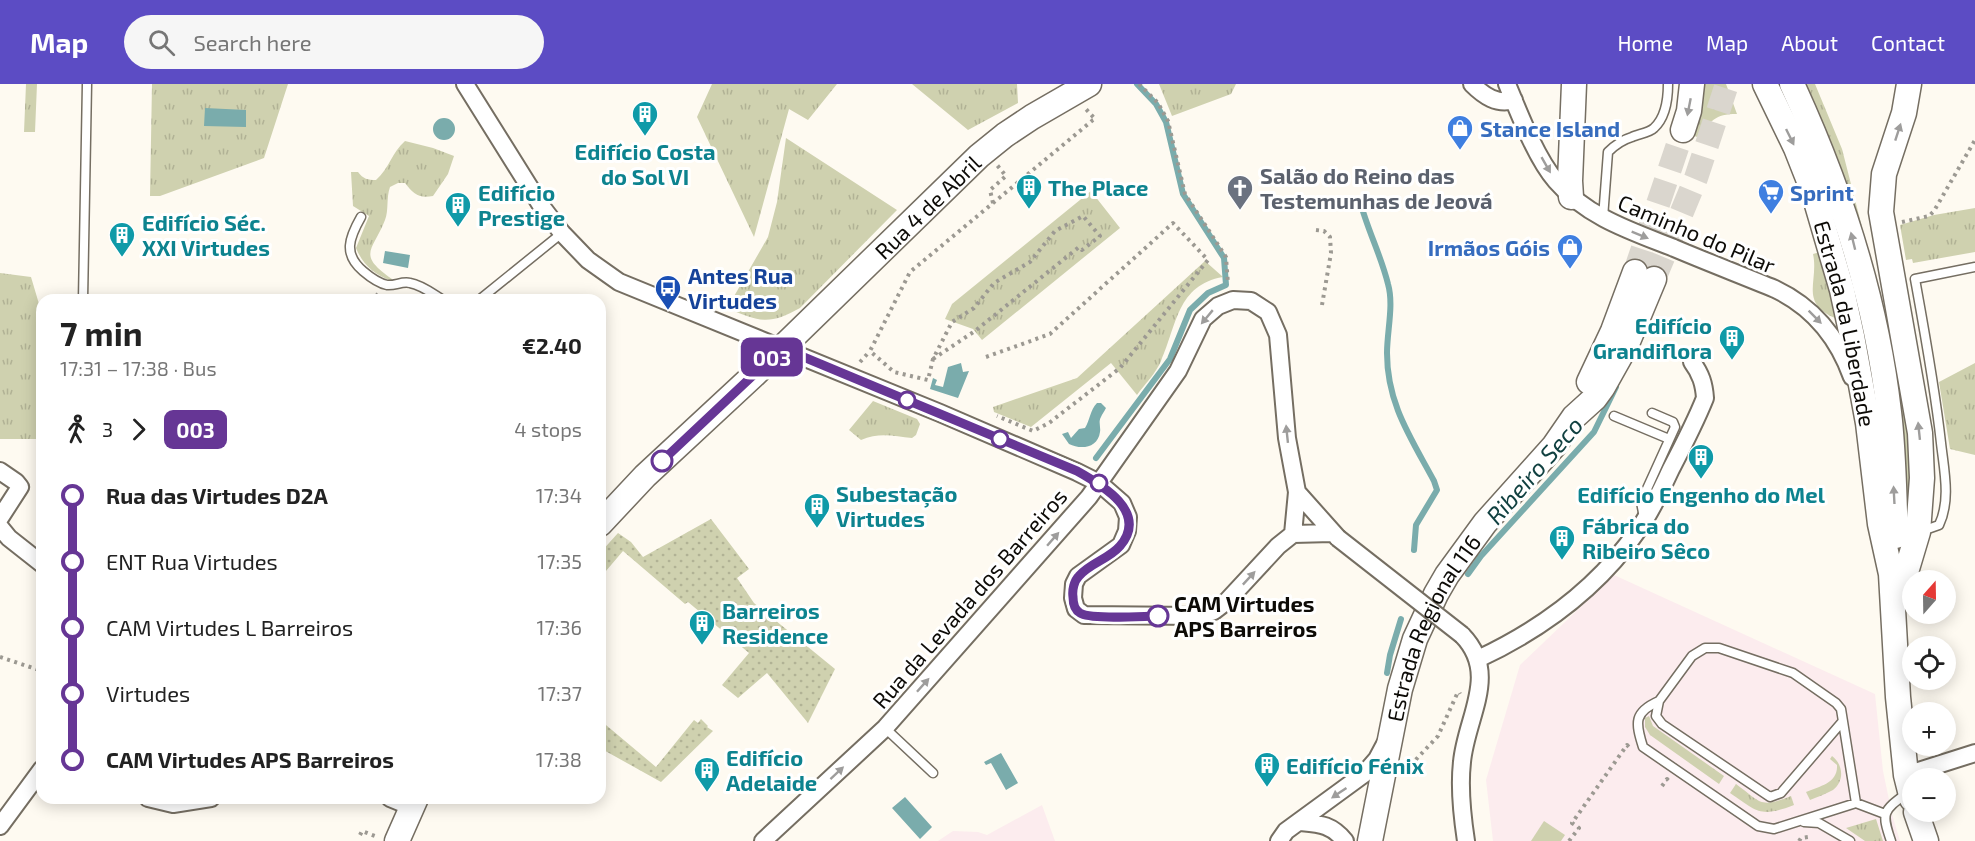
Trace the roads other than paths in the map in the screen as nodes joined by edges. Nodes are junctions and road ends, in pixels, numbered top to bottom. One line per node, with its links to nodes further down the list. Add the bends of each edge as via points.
1 (87, 84): 21 (lane)
2 (465, 84): 18 (street, via 542,207)
3 (1472, 84): 12 (street, via 1496,102)
4 (1507, 84): 12 (street, Caminho do Pilar)
5 (1574, 84): 14 (main road)
6 (1668, 84): 17 (lane, via 1663,116 1653,130 1629,137 1608,152)
7 (1692, 84): 13 (main road, one-way to 13)
8 (1765, 84): 29 (main road, Estrada da Liberdade, one-way to 29, via 1796,148 1824,226 1842,290)
9 (1792, 84): 25 (main road, Estrada da Liberdade, one-way to 9, via 1850,231 1818,141)
10 (1910, 84): 38 (main road, one-way to 10, via 1920,433 1881,212 1884,174)
11 (1086, 86): 24 (main road, Rua 4 de Abril, via 1032,117 985,151)
12 (1514, 100): 14 (street, Caminho do Pilar, one-way to 14, via 1543,161)
13 (1683, 130)
14 (1571, 197): 17 (street, Caminho do Pilar)
15 (1865, 213): 25 (main road, via 1874,261)
16 (361, 217): 22 (lane, via 351,236 355,264 377,282 413,283)
17 (1603, 218): 29 (street, Caminho do Pilar, one-way to 29, via 1775,289 1802,304 1838,345)
18 (562, 232): 23 (lane); 24 (street, via 588,260 619,282)
19 (1975, 267): 38 (lane, via 1915,279 1935,386 1946,502 1939,525)
20 (1644, 276): 48 (main road, Estrada Regional 116, via 1626,346 1595,398 1574,417 1447,575 1415,639)
21 (83, 294)
22 (432, 294)
23 (486, 294)
24 (782, 348): 32 (street); 34 (main road, Rua 4 de Abril)
25 (1882, 359): 42 (main road, Estrada da Liberdade, one-way to 25, via 1897,542 1890,418)
26 (1692, 362): 36 (street, via 1700,374 1705,398)
27 (1652, 413): 30 (lane, via 1673,422 1675,427)
28 (1614, 416): 30 (lane)
29 (1868, 423): 42 (main road, Estrada da Liberdade, via 1880,524)
30 (1669, 439): 36 (lane, via 1641,502)
31 (0, 471): 35 (street, via 20,487)
32 (1099, 483): 33 (street, Rua da Levada dos Barreiros, one-way to 32, via 1287,438 1278,335 1268,312 1251,302 1233,300 1203,319 1178,371); 39 (street, one-way to 39, via 1122,503 1128,517 1127,531 1121,545 1078,576 1073,598 1076,609 1084,615 1197,616 1214,611); 47 (street, Rua da Levada dos Barreiros, one-way to 32)
33 (1297, 492): 39 (street); 40 (street, Rua da Levada dos Barreiros)
34 (606, 518)
35 (0, 519)
36 (1644, 521): 44 (street, via 1625,548 1580,596 1550,619)
37 (0, 527): 41 (street)
38 (1918, 532): 43 (main road)
39 (1293, 534): 40 (street)
40 (1335, 536): 44 (street, Rua da Levada dos Barreiros, bridge, via 1462,635)
41 (36, 559)
42 (1891, 573): 43 (main road, Estrada da Liberdade)
43 (1893, 615): 50 (main road, Estrada da Liberdade)
44 (1478, 659): 67 (street, via 1480,685 1462,760)
45 (1659, 701): 46 (lane, via 1692,656 1705,648 1719,648 1793,673 1836,703); 46 (lane, via 1656,716 1662,724 1770,797 1781,793); 59 (lane, via 1645,707 1638,721 1643,747 1758,826 1774,830)
46 (1842, 722): 55 (lane)
47 (885, 728): 52 (lane); 63 (street, Rua da Levada dos Barreiros, one-way to 47)
48 (1390, 734): 58 (street, one-way to 58, via 1364,774); 66 (main road, Estrada Regional 116)
49 (1975, 753): 51 (street)
50 (1908, 768)
51 (1952, 768)
52 (933, 773)
53 (36, 777): 61 (street)
54 (1902, 799): 57 (lane)
55 (1856, 802): 57 (lane); 59 (lane)
56 (404, 804): 62 (main road)
57 (1885, 814): 69 (lane)
58 (1299, 822): 64 (street); 65 (street, via 1333,829)
59 (1798, 822): 68 (lane, via 1819,823)
60 (1920, 822): 70 (main road, Estrada da Liberdade)
61 (0, 826)
62 (386, 838)
63 (763, 841)
64 (1279, 841)
65 (1345, 841)
66 (1370, 841)
67 (1466, 841)
68 (1850, 841)
69 (1891, 841)
70 (1926, 841)

